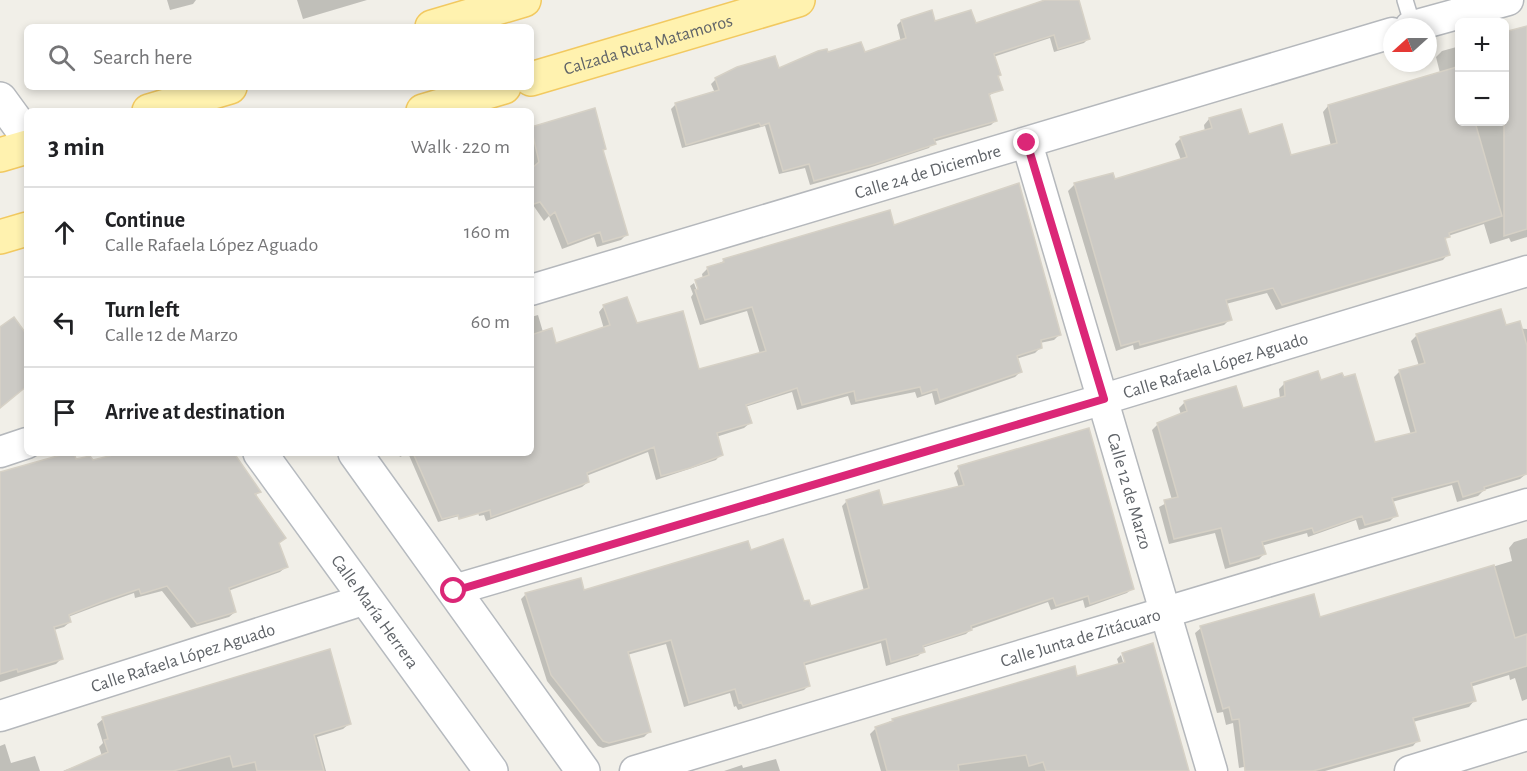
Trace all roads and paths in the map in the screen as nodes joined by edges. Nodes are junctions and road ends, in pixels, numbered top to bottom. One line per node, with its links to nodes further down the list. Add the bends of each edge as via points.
1 (524, 0): 5 (main road)
2 (798, 0): 7 (main road, Calzada Ruta Matamoros)
3 (1508, 0): 4 (street, Calle 24 de Diciembre)
4 (1420, 18)
5 (442, 24)
6 (1383, 28): 14 (street, Calle 24 de Diciembre)
7 (534, 78)
8 (220, 90): 11 (main road)
9 (494, 90): 12 (main road)
10 (0, 99): 13 (main road)
11 (158, 108)
12 (433, 108)
13 (24, 132)
14 (1027, 143): 20 (street, Calle 24 de Diciembre); 21 (street, Calle 12 de Marzo)
15 (24, 148): 16 (main road)
16 (0, 155)
17 (24, 230): 18 (main road)
18 (0, 237)
19 (1527, 271): 21 (street, Calle Rafaela López Aguado)
20 (534, 289)
21 (1104, 399): 27 (street, Calle Rafaela López Aguado); 29 (street, Calle 12 de Marzo)
22 (24, 444): 23 (street)
23 (0, 452)
24 (262, 456): 28 (main road, Calle María Herrera)
25 (357, 456): 27 (main road)
26 (1527, 504): 29 (street, Calle Junta de Zitácuaro)
27 (454, 591): 33 (main road)
28 (366, 599): 30 (street, Calle Rafaela López Aguado); 32 (main road, Calle María Herrera)
29 (1164, 612): 34 (street, Calle Junta de Zitácuaro); 35 (street, Calle 12 de Marzo)
30 (0, 716)
31 (1527, 735): 36 (street)
32 (490, 771)
33 (583, 771)
34 (635, 771)
35 (1212, 771)
36 (1410, 771)

